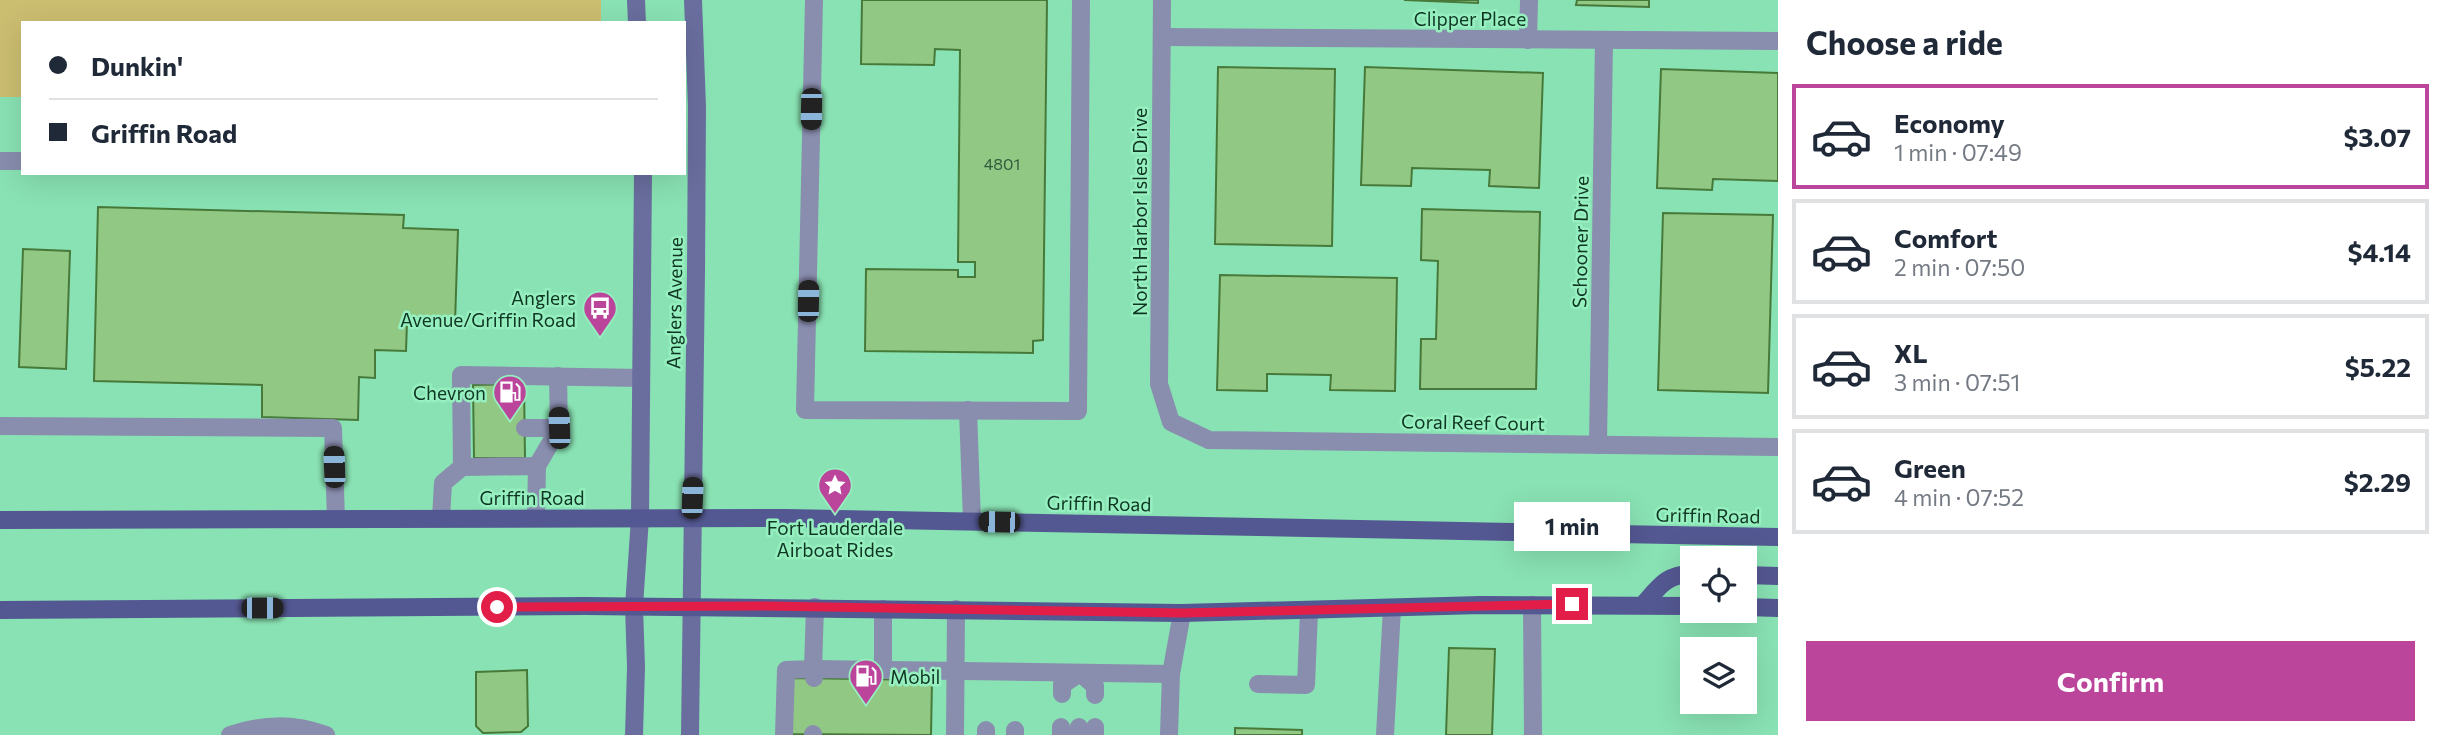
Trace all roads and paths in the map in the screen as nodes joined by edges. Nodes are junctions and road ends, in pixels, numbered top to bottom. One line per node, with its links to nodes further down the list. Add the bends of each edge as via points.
1 (636, 0): 7 (street)
2 (693, 0): 28 (street, Anglers Avenue, via 697,107)
3 (814, 0): 17 (street, via 806,410)
4 (1081, 0): 17 (street, via 1078,411)
5 (1162, 0): 8 (street, North Harbor Isles Drive)
6 (1529, 0): 9 (street)
7 (637, 21)
8 (1162, 37): 9 (street, Clipper Place); 18 (street, North Harbor Isles Drive, via 1159,384)
9 (1528, 40): 10 (street, Clipper Place)
10 (1604, 40): 11 (street, Clipper Place); 22 (street, Schooner Drive)
11 (1778, 41)
12 (0, 161): 13 (street)
13 (21, 161)
14 (643, 175): 16 (street, Anglers Avenue)
15 (558, 376): 16 (street); 21 (street); 25 (street, via 461,375 468,429)
16 (641, 378): 27 (street, Anglers Avenue)
17 (968, 410): 33 (street)
18 (1171, 422): 22 (street, Coral Reef Court, via 1209,440)
19 (0, 426): 30 (street, via 333,428)
20 (525, 428): 21 (street)
21 (559, 428): 24 (street)
22 (1598, 445): 23 (street, Coral Reef Court)
23 (1778, 447)
24 (537, 466): 25 (street); 26 (street)
25 (462, 467): 29 (street, via 443,483)
26 (536, 517): 27 (main road, Griffin Road); 29 (main road, Griffin Road)
27 (640, 517): 28 (main road, Griffin Road); 41 (street, Anglers Avenue)
28 (691, 517): 33 (main road, Griffin Road); 42 (street, Anglers Avenue)
29 (441, 518): 30 (main road, Griffin Road)
30 (336, 519): 32 (main road, Griffin Road)
31 (0, 520): 32 (main road, Griffin Road)
32 (37, 520): 34 (main road)
33 (972, 521): 35 (main road, Griffin Road)
34 (0, 530)
35 (1778, 537)
36 (1680, 575): 40 (main road, via 1663,583)
37 (1757, 575): 38 (main road)
38 (1778, 576)
39 (1532, 605): 40 (main road); 46 (main road); 67 (street)
40 (1643, 605): 43 (main road)
41 (634, 606): 42 (main road); 49 (main road); 61 (street, Anglers Avenue)
42 (691, 606): 44 (main road); 62 (street, Anglers Avenue)
43 (1680, 606)
44 (815, 607): 48 (main road); 55 (street)
45 (1757, 607): 47 (main road)
46 (1392, 608): 51 (main road); 66 (street)
47 (1778, 608)
48 (883, 609): 50 (main road); 56 (street)
49 (0, 610)
50 (956, 610): 52 (main road); 53 (street)
51 (1309, 611): 52 (main road); 58 (street, via 1306,685)
52 (1182, 613): 57 (street)
53 (955, 672): 54 (street, via 1015,681); 56 (street); 64 (street)
54 (1080, 673): 54 (street, via 1096,685 1079,694 1062,685); 57 (street)
55 (813, 674): 56 (street); 63 (street, via 786,670)
56 (884, 674)
57 (1171, 674): 65 (street)
58 (1258, 684)
59 (230, 735): 60 (street, via 256,726 297,726)
60 (326, 735)
61 (634, 735)
62 (690, 735)
63 (783, 735)
64 (955, 735)
65 (1169, 735)
66 (1385, 735)
67 (1533, 735)

